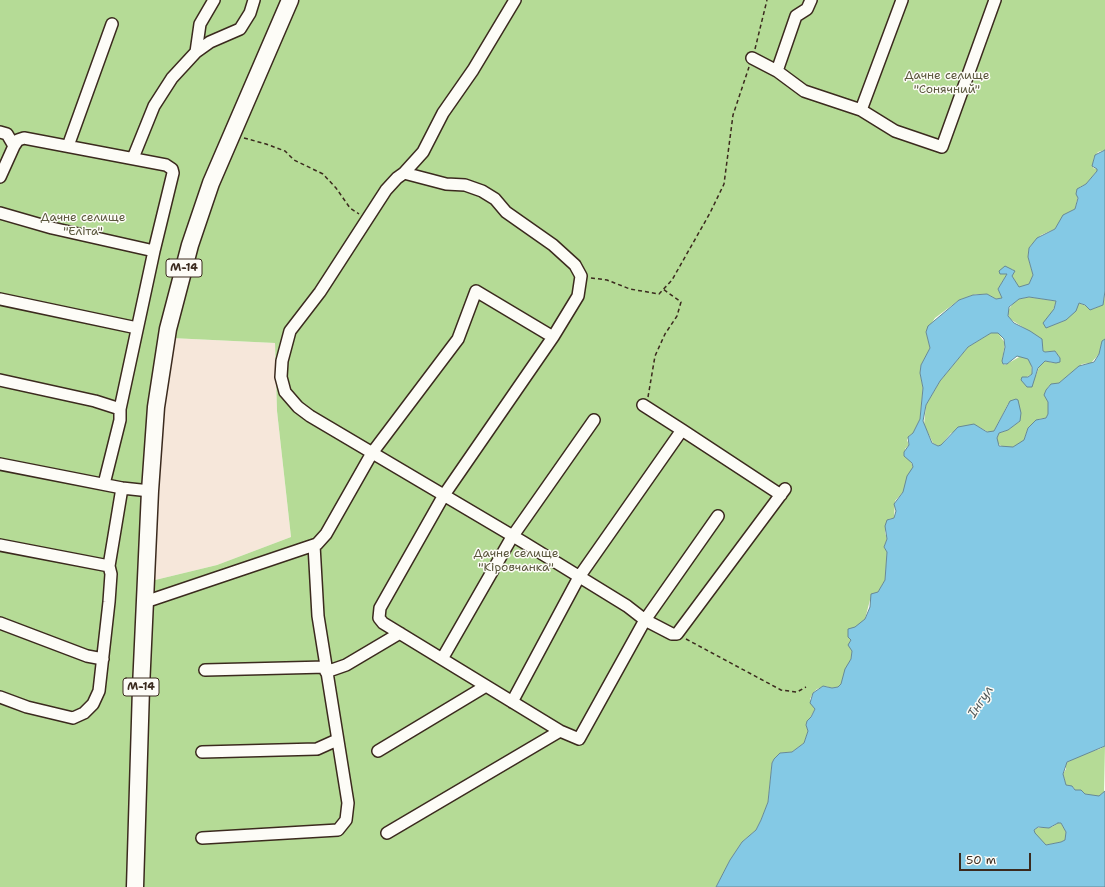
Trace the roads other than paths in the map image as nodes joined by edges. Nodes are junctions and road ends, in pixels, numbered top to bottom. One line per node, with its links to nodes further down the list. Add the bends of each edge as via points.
1 (214, 0): 9 (lane, via 200,24)
2 (254, 0): 9 (lane, via 250,14 240,29 210,42)
3 (290, 0): 33 (highway, М-14, via 199,215 173,306 159,380)
4 (515, 0): 17 (lane, via 443,114 430,141)
5 (811, 0): 11 (lane, via 807,9 796,16)
6 (902, 0): 12 (lane)
7 (995, 0): 12 (lane, via 942,147 895,131)
8 (112, 24): 15 (lane)
9 (196, 52): 16 (lane, via 172,78 154,106)
10 (752, 58): 11 (lane)
11 (777, 71): 12 (lane, via 804,90)
12 (861, 110)
13 (0, 132): 14 (lane, via 7,134)
14 (14, 146): 15 (lane, via 18,140 24,138); 18 (lane)
15 (68, 146): 16 (lane)
16 (133, 158): 20 (lane, via 166,165 172,169)
17 (404, 173): 23 (lane, via 446,184 466,185 488,194 506,212 575,264 581,276 578,296); 29 (lane, via 392,183 366,218 320,292 290,331 282,361 281,377 285,392 298,407)
18 (0, 177)
19 (0, 213): 20 (lane, via 52,228)
20 (154, 251): 22 (lane)
21 (0, 299): 22 (lane)
22 (137, 328): 26 (lane)
23 (553, 337): 29 (lane, via 476,291 458,339); 34 (lane)
24 (0, 380): 26 (lane)
25 (644, 406): 28 (lane)
26 (120, 409): 31 (lane, via 120,420)
27 (594, 420): 36 (lane)
28 (682, 430): 40 (lane); 42 (lane, via 783,492 677,634 668,633)
29 (372, 453): 34 (lane); 38 (lane, via 326,534)
30 (0, 464): 31 (lane)
31 (104, 484): 32 (lane)
32 (122, 488): 33 (lane); 39 (lane)
33 (150, 491): 41 (highway, М-14)
34 (444, 495): 36 (lane); 44 (lane, via 380,608 378,618)
35 (718, 516): 42 (lane)
36 (512, 537): 40 (lane); 46 (lane)
37 (0, 545): 39 (lane)
38 (314, 545): 41 (lane); 47 (lane, via 318,616)
39 (108, 566): 45 (lane, via 111,581)
40 (579, 577): 42 (lane); 51 (lane)
41 (145, 602): 58 (highway, М-14)
42 (646, 620): 52 (lane, via 579,739)
43 (0, 623): 45 (lane, via 87,656)
44 (400, 633): 46 (lane); 47 (lane, via 346,665)
45 (103, 659): 50 (lane, via 97,697 93,704 77,717 60,716)
46 (442, 659): 49 (lane)
47 (326, 669): 48 (lane); 53 (lane)
48 (206, 670)
49 (486, 686): 51 (lane); 54 (lane)
50 (0, 697)
51 (512, 702): 52 (lane)
52 (560, 731): 56 (lane)
53 (337, 740): 55 (lane, via 317,749); 57 (lane, via 348,803 346,820 338,830)
54 (378, 751)
55 (202, 752)
56 (387, 833)
57 (202, 838)
58 (135, 887)

